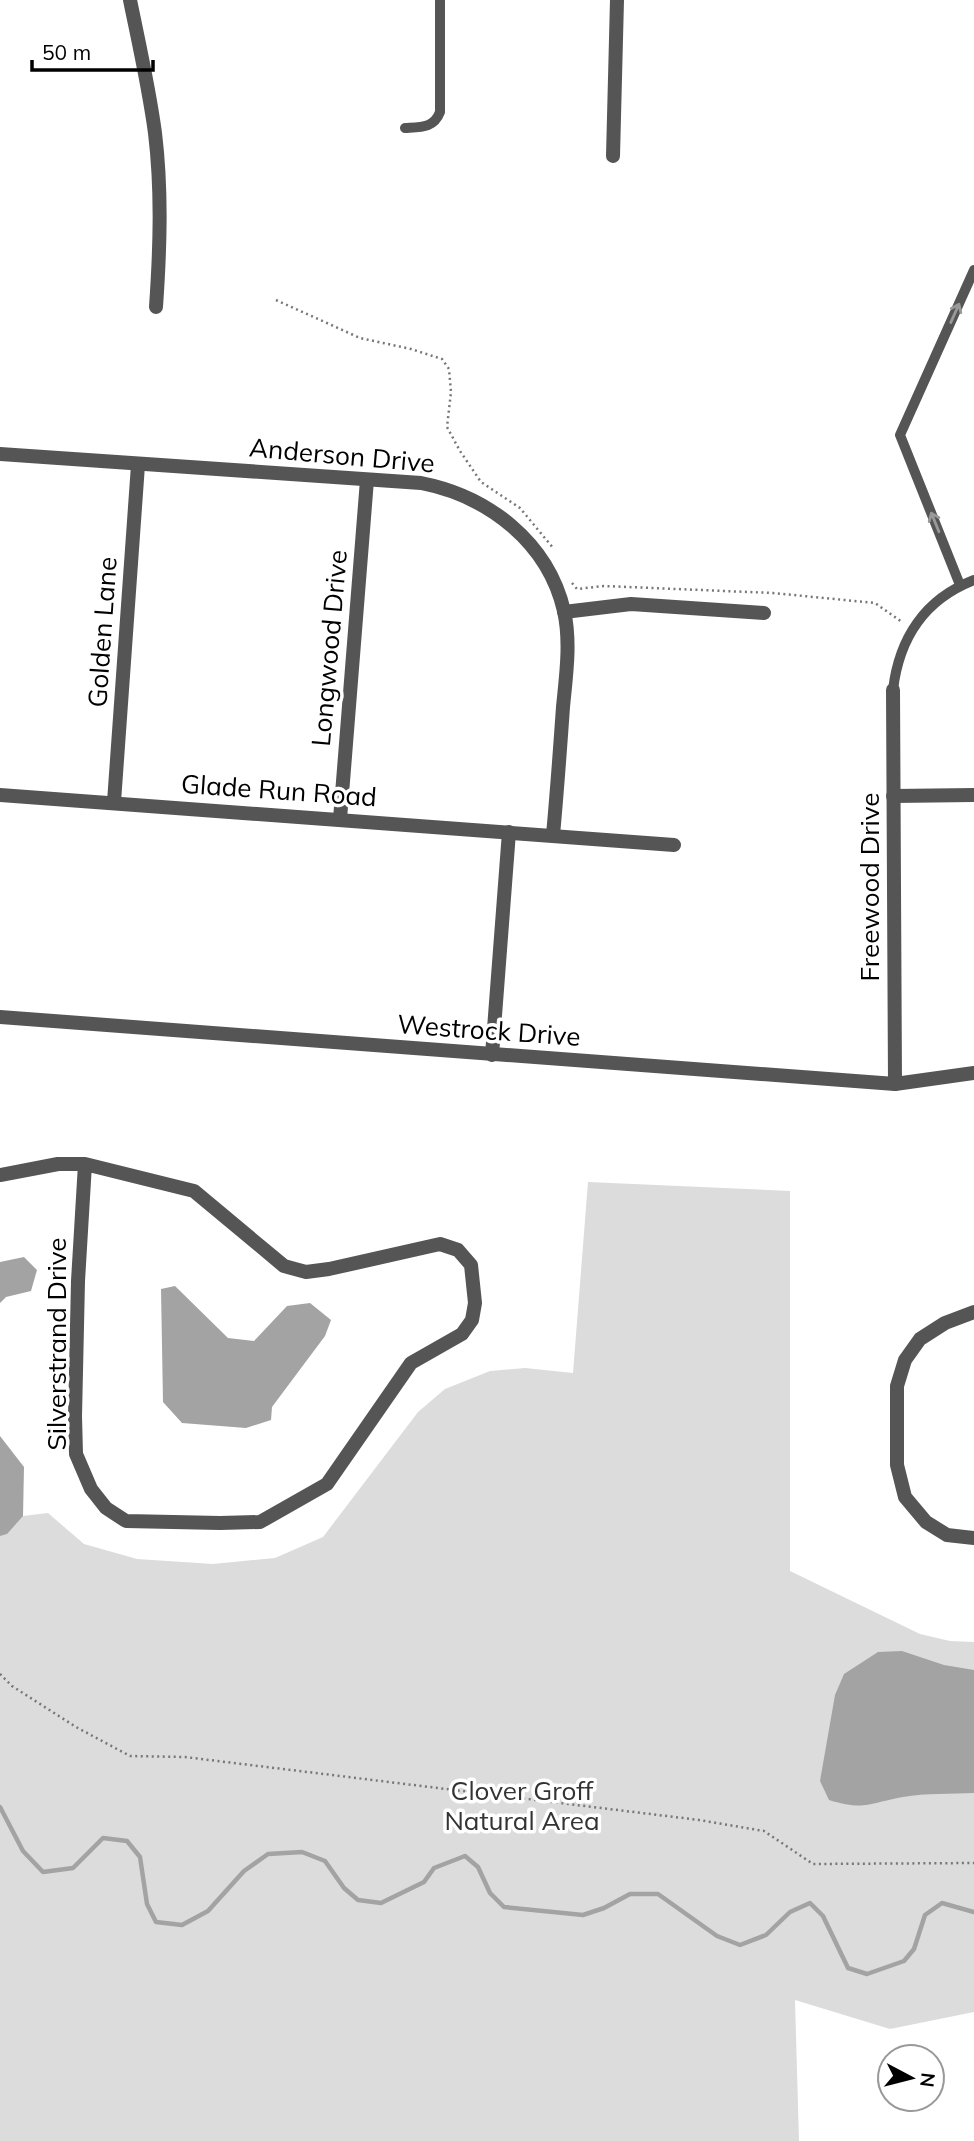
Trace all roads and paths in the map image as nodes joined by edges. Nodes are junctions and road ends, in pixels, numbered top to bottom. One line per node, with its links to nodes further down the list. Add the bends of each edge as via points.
1 (130, 0): 8 (street, via 156,135 161,242)
2 (440, 0): 4 (lane, via 440,111 436,121 426,127)
3 (617, 0): 5 (street)
4 (405, 128)
5 (613, 156)
6 (974, 270): 15 (lane, one-way to 6, via 900,435)
7 (276, 300): 12 (path, via 360,338 442,359 449,369 451,392 447,427 460,451 481,482 520,508)
8 (156, 306)
9 (0, 454): 10 (street, Anderson Drive)
10 (138, 465): 11 (street, Anderson Drive); 23 (street, Golden Lane)
11 (368, 480): 16 (street, Anderson Drive, via 441,487 493,510 532,546 558,591); 24 (street, Longwood Drive)
12 (557, 556)
13 (569, 579): 18 (path, via 585,590 604,586 676,588 875,603)
14 (974, 580): 15 (lane)
15 (960, 585): 18 (lane, via 929,607)
16 (564, 612): 17 (street, via 631,604); 26 (street, Anderson Drive, via 568,653)
17 (764, 613)
18 (913, 630): 19 (lane, via 898,660)
19 (894, 690): 22 (street, Freewood Drive)
20 (0, 795): 23 (street, Glade Run Road)
21 (974, 795): 22 (street)
22 (893, 796): 31 (street, Freewood Drive)
23 (114, 803): 24 (street, Glade Run Road)
24 (340, 819): 25 (street, Glade Run Road)
25 (509, 832): 26 (street, Glade Run Road); 29 (street)
26 (554, 835): 27 (street, Glade Run Road)
27 (674, 845)
28 (0, 1017): 29 (street, Westrock Drive)
29 (492, 1055): 31 (street, Westrock Drive)
30 (974, 1073): 31 (street, Westrock Drive)
31 (895, 1084)
32 (85, 1164): 32 (street, Silverstrand Drive, via 194,1191 284,1266 306,1272 440,1244 458,1250 471,1265 472,1320 462,1334 411,1363 327,1483 260,1522 126,1521 106,1508 91,1489 76,1454); 33 (street)
33 (0, 1175)
34 (974, 1312): 35 (street, via 920,1339 905,1360 897,1386 897,1465 905,1497 926,1522 947,1535)
35 (974, 1538)
36 (0, 1674): 37 (path, via 76,1727 130,1756 185,1757 699,1820 764,1832 813,1864)
37 (974, 1863)

